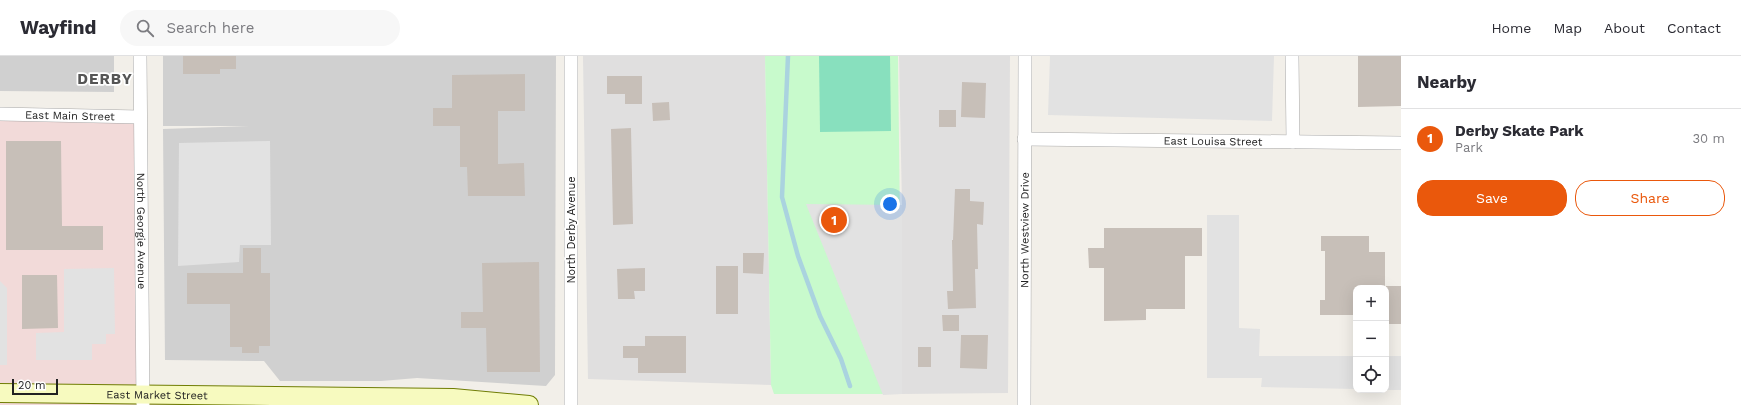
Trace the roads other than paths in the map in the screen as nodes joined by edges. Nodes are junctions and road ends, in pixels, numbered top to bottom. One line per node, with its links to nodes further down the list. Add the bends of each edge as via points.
1 (140, 56): 6 (street, North Georgie Avenue)
2 (571, 56): 13 (street, North Derby Avenue)
3 (1025, 56): 7 (street, North Westview Drive)
4 (1292, 56): 8 (street)
5 (0, 114): 6 (street, East Main Street)
6 (140, 117): 11 (street, North Georgie Avenue)
7 (1024, 139): 8 (street, East Louisa Street); 14 (street, North Westview Drive)
8 (1293, 142): 9 (street, East Louisa Street)
9 (1401, 143)
10 (0, 392): 11 (street, East Market Street)
11 (143, 400): 12 (street, East Market Street, via 453,398)
12 (529, 405)
13 (571, 405)
14 (1024, 405)

